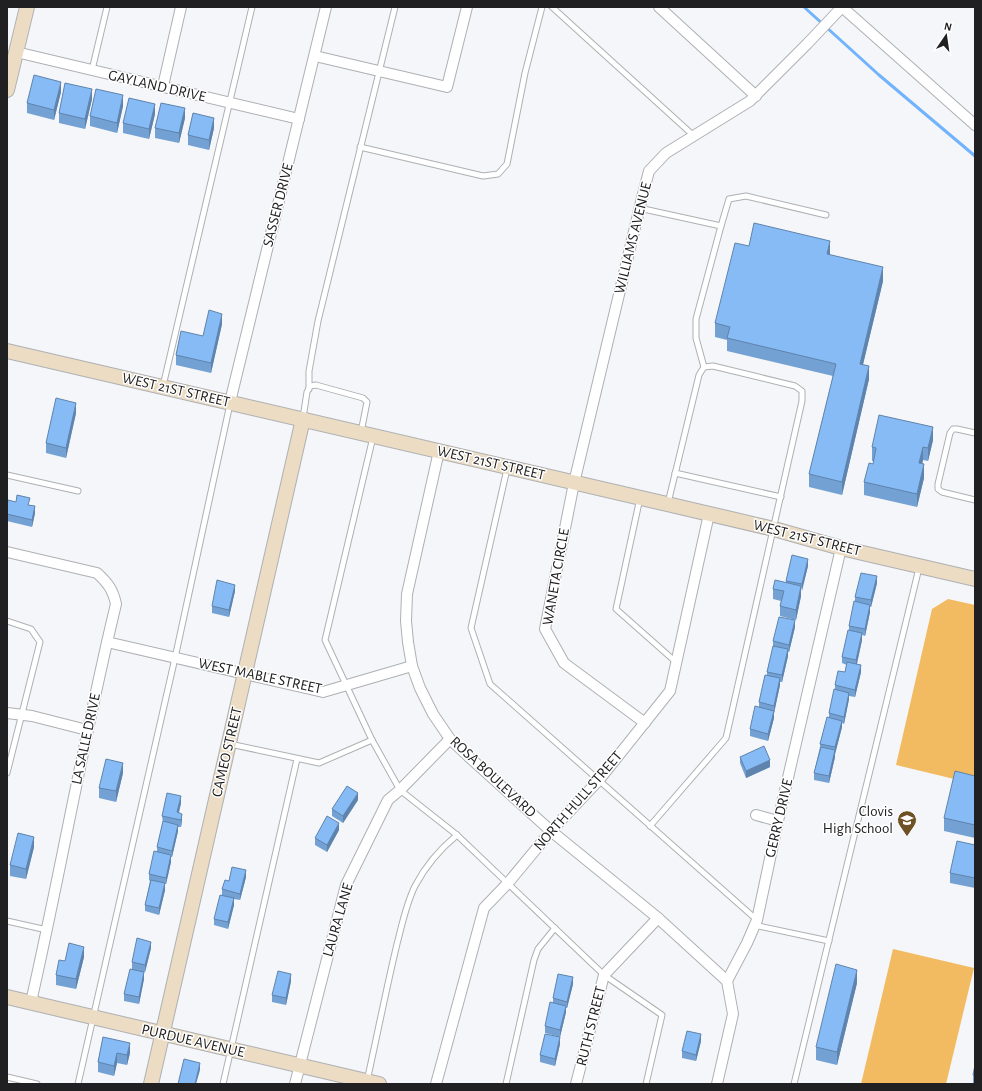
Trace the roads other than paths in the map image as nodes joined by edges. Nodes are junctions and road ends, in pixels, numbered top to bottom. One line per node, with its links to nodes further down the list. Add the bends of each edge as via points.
1 (27, 7): 12 (street)
2 (107, 7): 14 (lane)
3 (181, 7): 16 (street)
4 (252, 7): 19 (lane)
5 (326, 7): 13 (street, SASSER DRIVE)
6 (395, 7): 15 (lane)
7 (467, 7): 15 (street, via 447,87)
8 (542, 7): 23 (lane, via 525,73 507,164 498,174 483,176)
9 (552, 7): 22 (lane)
10 (659, 7): 18 (street)
11 (842, 7): 18 (street, WILLIAMS AVENUE); 21 (street)
12 (16, 52): 14 (street, GAYLAND DRIVE); 17 (street)
13 (315, 56): 15 (street); 20 (street, SASSER DRIVE)
14 (92, 70): 16 (street, GAYLAND DRIVE)
15 (379, 72): 23 (lane)
16 (163, 86): 19 (street, GAYLAND DRIVE)
17 (7, 90)
18 (756, 96): 22 (street, WILLIAMS AVENUE)
19 (229, 103): 20 (street, GAYLAND DRIVE); 29 (lane)
20 (299, 119): 31 (street, SASSER DRIVE)
21 (975, 125)
22 (694, 136): 24 (street, WILLIAMS AVENUE, via 666,153 649,171)
23 (360, 147): 30 (lane, via 318,321 309,371)
24 (639, 208): 26 (lane); 39 (street, WILLIAMS AVENUE)
25 (826, 215): 26 (lane, via 746,196 729,199)
26 (720, 226): 28 (lane, via 696,319 696,338)
27 (7, 351): 29 (street, WEST 21ST STREET)
28 (704, 367): 37 (lane, via 699,375); 41 (lane, via 713,366 795,386 802,391)
29 (163, 388): 31 (street, WEST 21ST STREET)
30 (309, 389): 32 (lane); 34 (lane, via 310,386 316,385 363,398 367,402)
31 (230, 402): 32 (street, WEST 21ST STREET); 53 (lane)
32 (303, 419): 34 (street, WEST 21ST STREET); 56 (street, CAMEO STREET)
33 (975, 433): 43 (lane, via 957,428 950,433 938,484 938,490 942,492)
34 (367, 434): 35 (street, WEST 21ST STREET); 57 (lane, via 326,640)
35 (439, 451): 36 (street, WEST 21ST STREET); 55 (street, ROSA BOULEVARD, via 407,594 406,622)
36 (507, 468): 39 (street, WEST 21ST STREET); 67 (lane, via 471,628 490,684)
37 (675, 473): 41 (lane); 44 (lane)
38 (7, 475): 40 (lane)
39 (574, 483): 42 (street, WEST 21ST STREET); 60 (street, WANETA CIRCLE, via 545,629 564,664)
40 (78, 491)
41 (781, 497): 46 (lane)
42 (640, 498): 44 (street, WEST 21ST STREET); 54 (lane, via 616,608)
43 (975, 500)
44 (667, 504): 45 (street, WEST 21ST STREET)
45 (709, 514): 46 (street, WEST 21ST STREET); 54 (street, NORTH HULL STREET)
46 (774, 529): 47 (street, WEST 21ST STREET); 71 (lane, via 726,738)
47 (841, 548): 49 (street, WEST 21ST STREET); 70 (street, GERRY DRIVE)
48 (7, 552): 52 (street, LA SALLE DRIVE, via 97,573 109,583 116,604)
49 (919, 566): 50 (street, WEST 21ST STREET); 80 (lane)
50 (975, 579)
51 (7, 621): 59 (lane, via 32,629 40,642)
52 (107, 642): 53 (street, WEST MABLE STREET); 61 (street, LA SALLE DRIVE)
53 (175, 658): 56 (street, WEST MABLE STREET); 85 (lane)
54 (677, 662): 60 (street, NORTH HULL STREET, via 670,692)
55 (412, 666): 57 (street, WEST MABLE STREET); 62 (street, ROSA BOULEVARD, via 433,714)
56 (245, 674): 57 (street, WEST MABLE STREET, via 323,692); 64 (street, CAMEO STREET)
57 (347, 684): 63 (lane)
58 (7, 714): 59 (street)
59 (21, 714): 61 (street); 66 (lane)
60 (645, 723): 67 (street, NORTH HULL STREET)
61 (87, 730): 79 (street, LA SALLE DRIVE)
62 (450, 739): 68 (street, LAURA LANE); 72 (street, ROSA BOULEVARD)
63 (372, 740): 65 (lane, via 319,763); 68 (lane)
64 (229, 744): 65 (lane); 86 (street, CAMEO STREET)
65 (297, 759): 87 (lane)
66 (7, 773)
67 (599, 780): 71 (lane); 72 (street, NORTH HULL STREET)
68 (400, 790): 73 (lane); 88 (street, LAURA LANE, via 388,800 346,885)
69 (756, 815): 70 (street)
70 (778, 821): 77 (street, GERRY DRIVE)
71 (650, 826): 77 (lane)
72 (552, 831): 74 (street, NORTH HULL STREET); 75 (street, ROSA BOULEVARD)
73 (457, 835): 74 (lane); 90 (lane, via 443,847 428,866 415,887 405,912 394,957)
74 (508, 883): 78 (lane); 96 (street, NORTH HULL STREET, via 484,908)
75 (658, 918): 81 (street, RUTH STREET); 82 (street, ROSA BOULEVARD)
76 (7, 921): 79 (lane)
77 (756, 923): 80 (lane); 82 (street, GERRY DRIVE)
78 (555, 928): 81 (lane); 97 (lane, via 538,950 534,960)
79 (48, 930): 84 (street, LA SALLE DRIVE)
80 (829, 942): 101 (lane)
81 (604, 975): 98 (street, RUTH STREET); 99 (lane, via 662,1015)
82 (727, 980): 100 (street, via 733,1014)
83 (7, 996): 84 (street, PURDUE AVENUE)
84 (31, 1002): 85 (street, PURDUE AVENUE)
85 (94, 1017): 86 (street, PURDUE AVENUE); 92 (lane)
86 (162, 1034): 87 (street, PURDUE AVENUE); 93 (street, CAMEO STREET)
87 (231, 1049): 88 (street, PURDUE AVENUE); 94 (lane)
88 (300, 1064): 90 (street, PURDUE AVENUE); 95 (street, LAURA LANE)
89 (7, 1077): 91 (lane)
90 (371, 1083)
91 (37, 1084)
92 (78, 1084)
93 (151, 1084)
94 (223, 1084)
95 (295, 1084)
96 (436, 1084)
97 (506, 1084)
98 (576, 1084)
99 (646, 1084)
100 (717, 1084)
101 (794, 1084)

